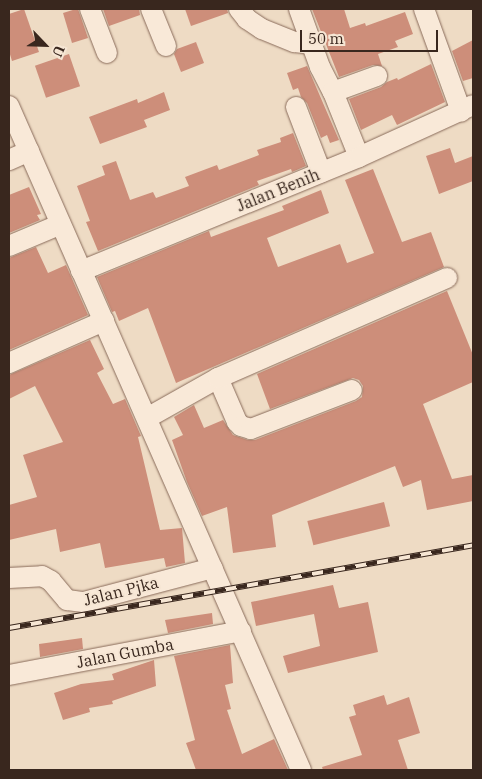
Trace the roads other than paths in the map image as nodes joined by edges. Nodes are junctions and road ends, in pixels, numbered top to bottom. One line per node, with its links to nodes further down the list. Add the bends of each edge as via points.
1 (90, 9): 8 (street)
2 (151, 9): 7 (street)
3 (240, 9): 6 (street, via 247,19 262,29 295,42)
4 (299, 9): 6 (street)
5 (424, 9): 13 (street)
6 (312, 44): 10 (street)
7 (166, 46)
8 (108, 53)
9 (377, 76): 10 (street)
10 (333, 92): 15 (street)
11 (9, 106): 14 (street)
12 (296, 107): 17 (street)
13 (467, 108): 15 (street, Jalan Benih)
14 (29, 150): 16 (street); 18 (street)
15 (359, 157): 17 (street, Jalan Benih)
16 (9, 160)
17 (321, 172): 20 (street, Jalan Benih)
18 (61, 224): 19 (street); 20 (street)
19 (9, 246)
20 (81, 271): 22 (street)
21 (446, 278): 24 (street)
22 (104, 321): 23 (street); 26 (street)
23 (9, 363)
24 (218, 378): 25 (street, via 237,422 251,429); 26 (street)
25 (352, 390)
26 (147, 418): 27 (street)
27 (213, 568): 28 (street, Jalan Pjka, via 84,602 67,600 52,581 42,576); 29 (street)
28 (9, 578)
29 (241, 631): 30 (street, Jalan Gumba); 31 (street)
30 (9, 675)
31 (301, 770)

